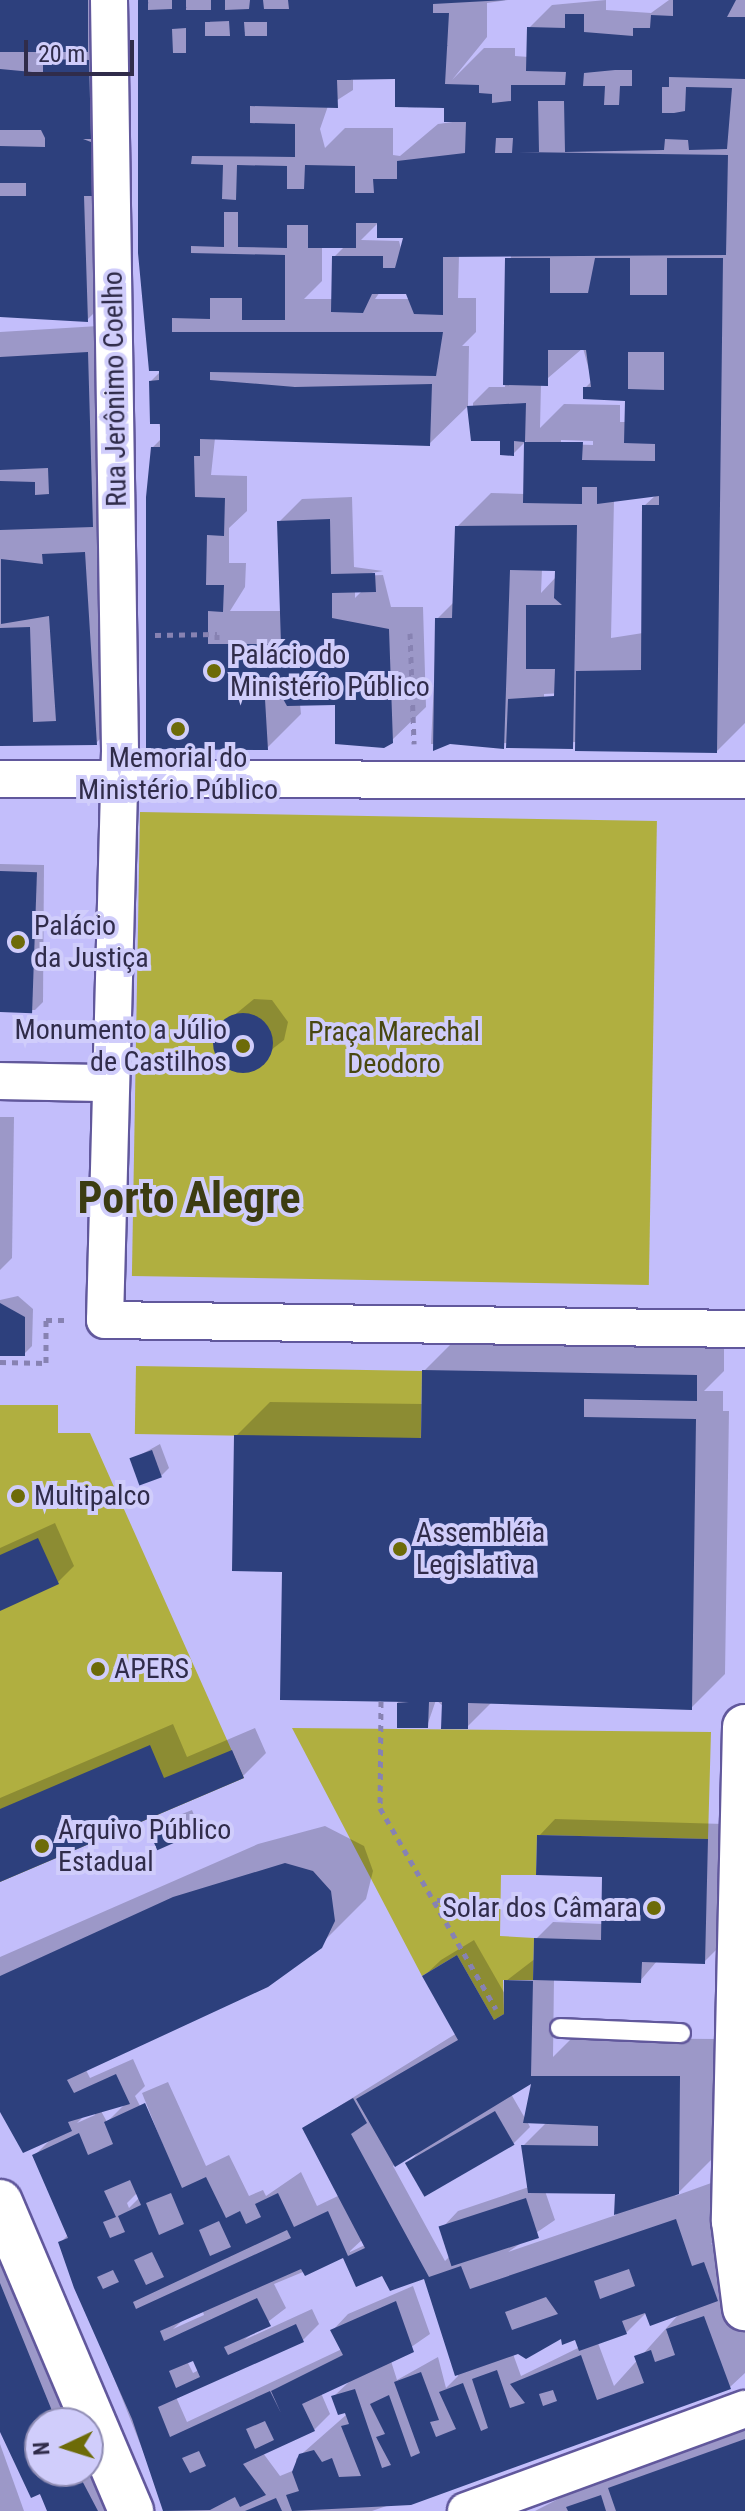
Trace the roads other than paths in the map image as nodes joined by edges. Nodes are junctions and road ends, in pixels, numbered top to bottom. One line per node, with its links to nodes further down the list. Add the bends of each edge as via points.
1 (109, 0): 2 (street, Rua Jerônimo Coelho)
2 (118, 778): 3 (street); 4 (street); 6 (street)
3 (0, 779)
4 (745, 780)
5 (0, 1081): 6 (street)
6 (108, 1083): 7 (street, via 105,1320)
7 (745, 1329)
8 (745, 1727): 9 (street)
9 (744, 1805): 13 (street, via 734,2221)
10 (560, 2028): 11 (lane)
11 (681, 2033)
12 (0, 2202): 15 (street)
13 (745, 2308)
14 (745, 2409): 16 (street)
15 (131, 2511)
16 (466, 2511)

